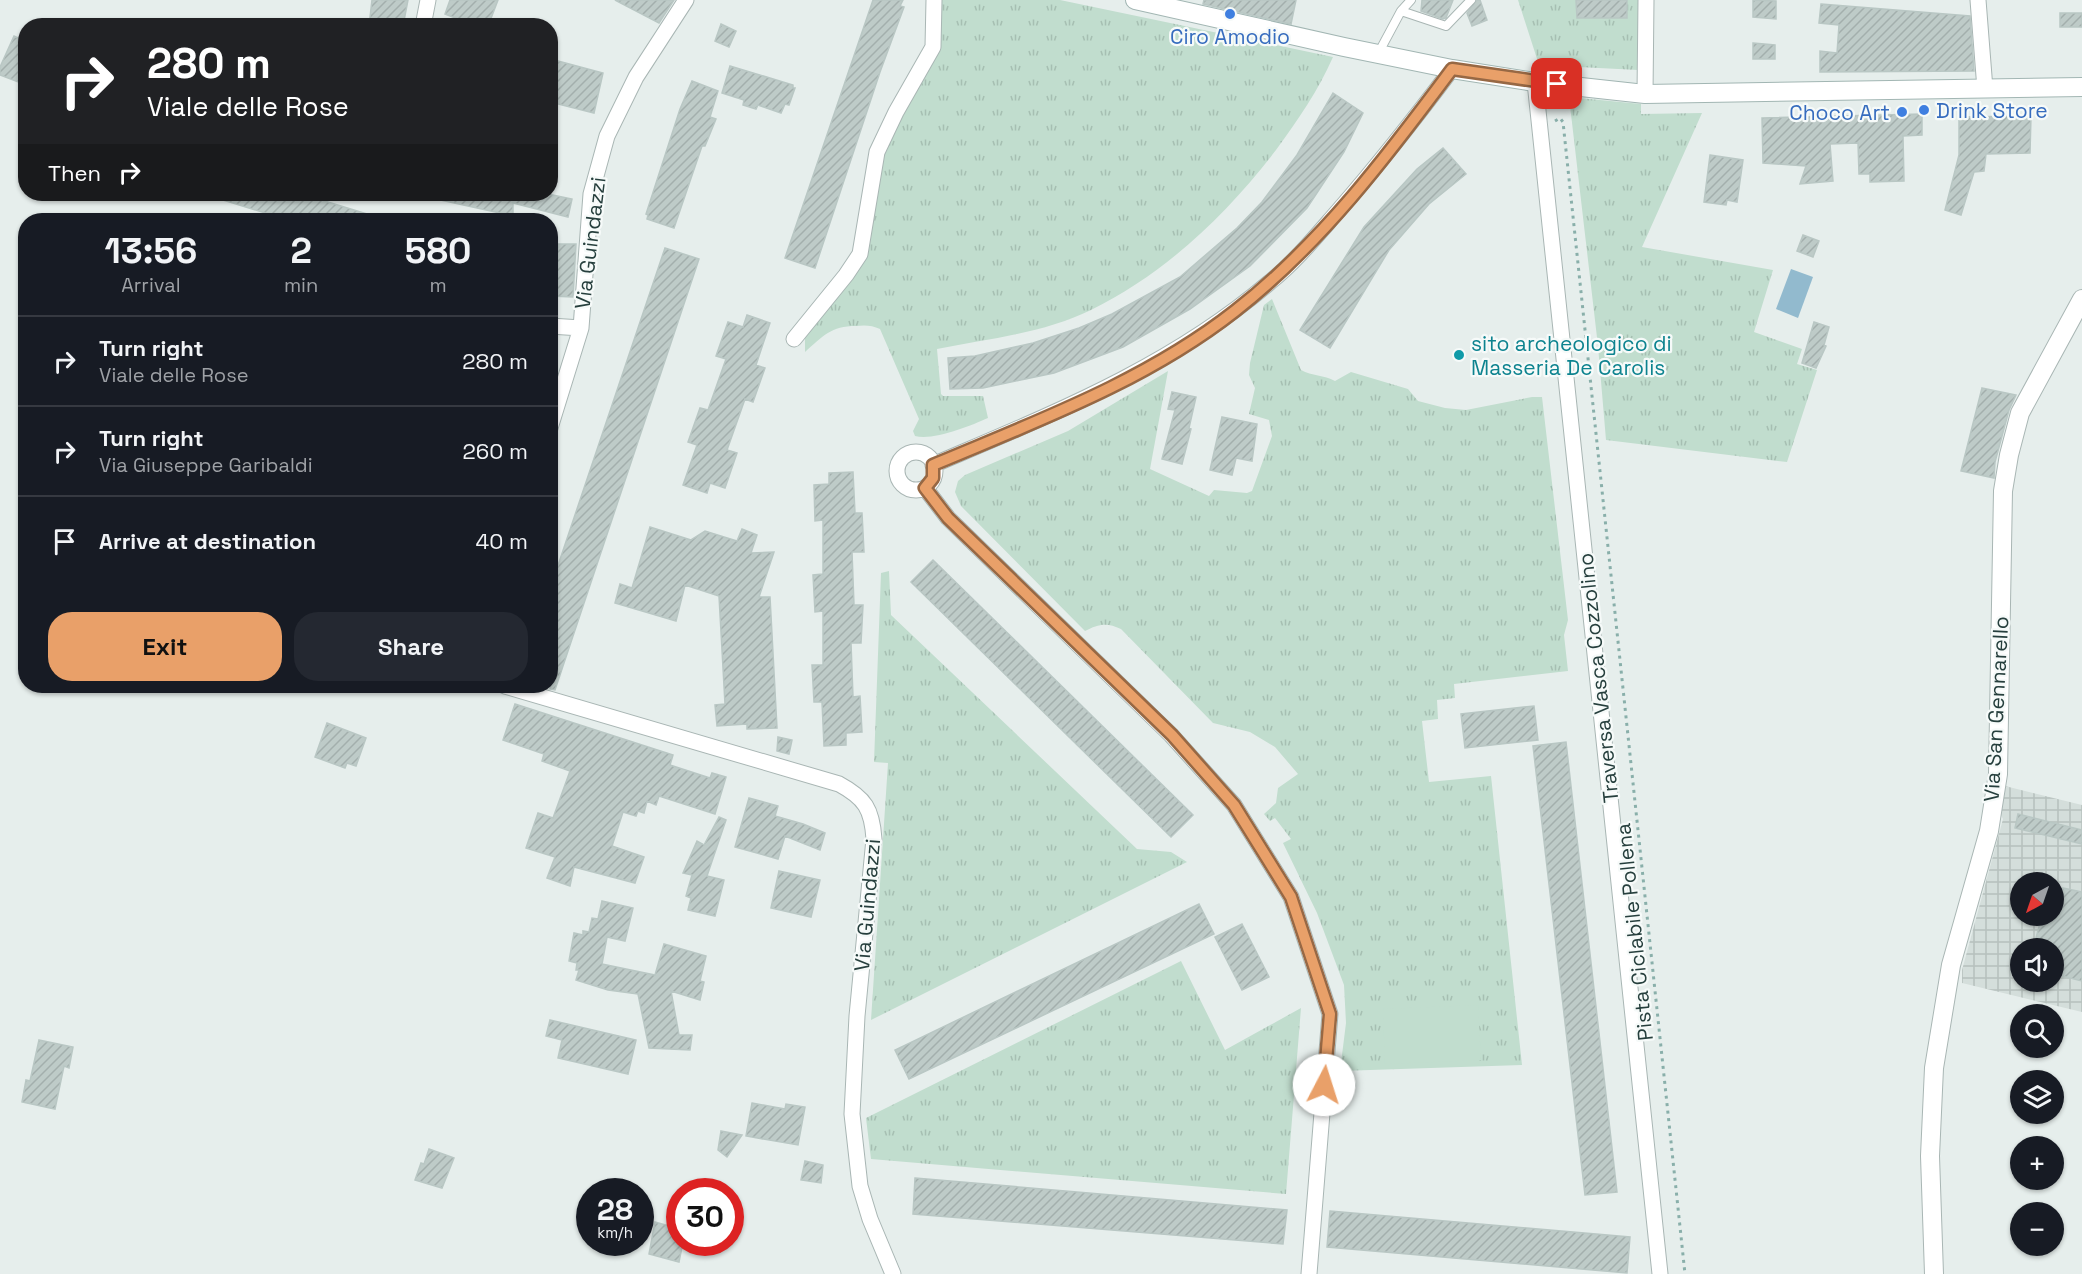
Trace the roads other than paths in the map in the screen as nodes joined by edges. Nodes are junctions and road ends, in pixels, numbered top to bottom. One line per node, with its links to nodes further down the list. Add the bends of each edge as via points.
1 (428, 0): 10 (street)
2 (686, 0): 19 (street, Via Guindazzi, via 636,77 608,136 591,194)
3 (934, 0): 20 (street, via 933,46 877,152 860,254)
4 (1135, 0): 11 (street)
5 (1411, 0): 9 (lane)
6 (1471, 0): 9 (lane, via 1446,26)
7 (1647, 0): 16 (street)
8 (1978, 0): 15 (street)
9 (1401, 11): 11 (lane)
10 (425, 18)
11 (1379, 52): 12 (street)
12 (1452, 69): 13 (street); 22 (street, via 1391,150 1304,250 1233,313 1132,376)
13 (1535, 82): 16 (street); 27 (street, Traversa Vasca Cozzolino)
14 (2082, 87): 15 (street)
15 (1985, 89): 16 (street)
16 (1645, 94)
17 (2082, 299): 28 (street, Via San Gennarello, via 2020,413 2003,491 1998,774 1989,831 1951,965 1934,1068 1930,1156)
18 (558, 327): 19 (street, Via Guindazzi)
19 (581, 328): 21 (street, Via Guindazzi)
20 (794, 339)
21 (558, 402)
22 (933, 465): 23 (street, via 933,478); 23 (street, via 918,453 905,455 897,466 904,486 910,490)
23 (925, 488): 26 (street, via 948,518 1172,735 1234,805 1291,897 1330,1014)
24 (529, 693): 25 (street, Via Guindazzi, via 839,784 866,805 873,821 874,838 852,1114 860,1186)
25 (893, 1274)
26 (1309, 1274)
27 (1660, 1274)
28 (1934, 1274)

